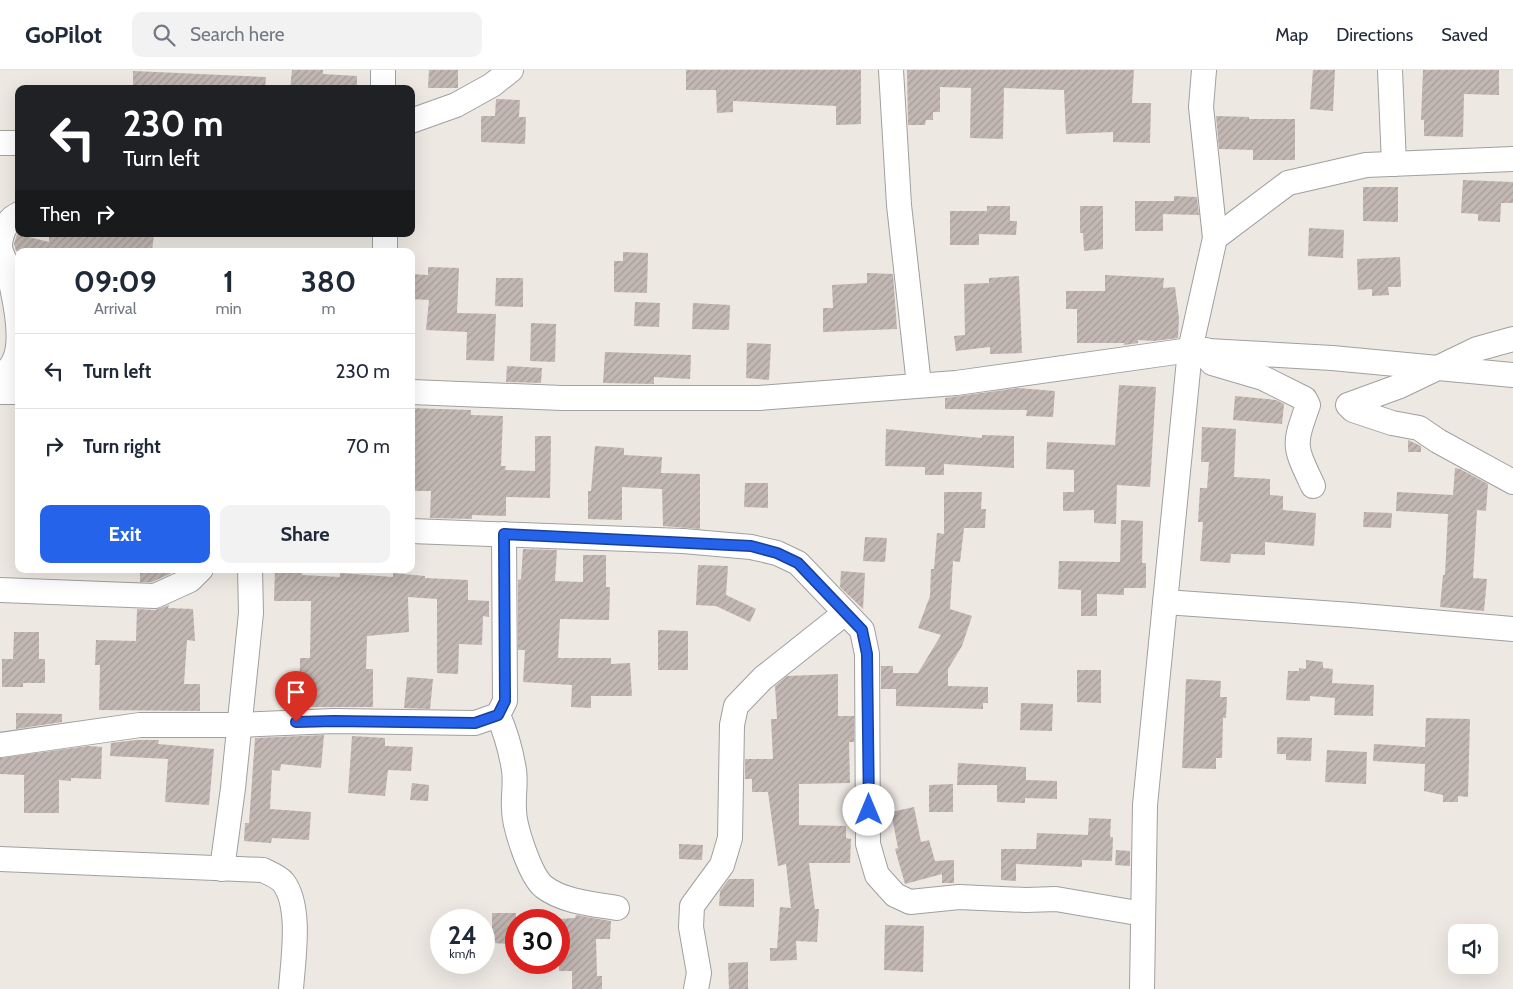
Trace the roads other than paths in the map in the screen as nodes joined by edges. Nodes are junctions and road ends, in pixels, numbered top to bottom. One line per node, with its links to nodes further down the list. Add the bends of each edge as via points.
1 (383, 70): 6 (street)
2 (511, 70): 7 (street, via 456,105)
3 (891, 70): 22 (street, via 899,205)
4 (1204, 70): 13 (street, via 1201,107)
5 (1390, 70): 11 (street)
6 (383, 85)
7 (415, 120)
8 (15, 143): 9 (street)
9 (0, 144)
10 (1513, 159): 11 (street)
11 (1394, 164): 13 (street, via 1366,165 1288,182)
12 (15, 215): 14 (street, via 2,230 0,247)
13 (1215, 238): 17 (street)
14 (4, 269): 15 (street)
15 (15, 308)
16 (1513, 339): 19 (street, via 1477,348)
17 (1198, 350): 19 (street); 22 (street, via 1012,377); 27 (street, via 1212,363 1262,378 1305,399 1308,405 1297,436 1297,451); 33 (street)
18 (15, 355): 21 (street)
19 (1436, 367): 20 (street); 26 (street, via 1400,386 1348,405 1353,410 1392,423 1419,428)
20 (1513, 375)
21 (0, 380)
22 (919, 385): 25 (street, via 759,398 562,398)
23 (0, 392): 24 (street)
24 (15, 392)
25 (415, 392)
26 (1513, 482)
27 (1313, 486)
28 (415, 531): 29 (street)
29 (504, 534): 34 (street, via 751,546 798,563); 36 (street, via 505,701)
30 (197, 573): 32 (street, via 190,580 155,596)
31 (250, 573): 37 (street, via 251,613)
32 (0, 590)
33 (1165, 602): 35 (street); 42 (street, via 1145,805)
34 (845, 613): 42 (street, via 862,630 867,654 868,844 877,875 896,895 910,902 959,897 1056,899); 44 (street, via 763,678 736,706 732,725 730,838 722,865 692,906 691,927 699,973)
35 (1513, 629)
36 (498, 715): 37 (street, via 475,723 334,721); 41 (street, via 508,740 514,773 514,812 528,865 535,878 544,887 572,901)
37 (238, 725): 38 (street, via 140,725); 40 (street)
38 (0, 745)
39 (0, 859): 40 (street)
40 (222, 869): 43 (street, via 263,870 283,880 293,899)
41 (617, 908)
42 (1143, 914): 45 (street)
43 (291, 989)
44 (696, 989)
45 (1142, 989)

